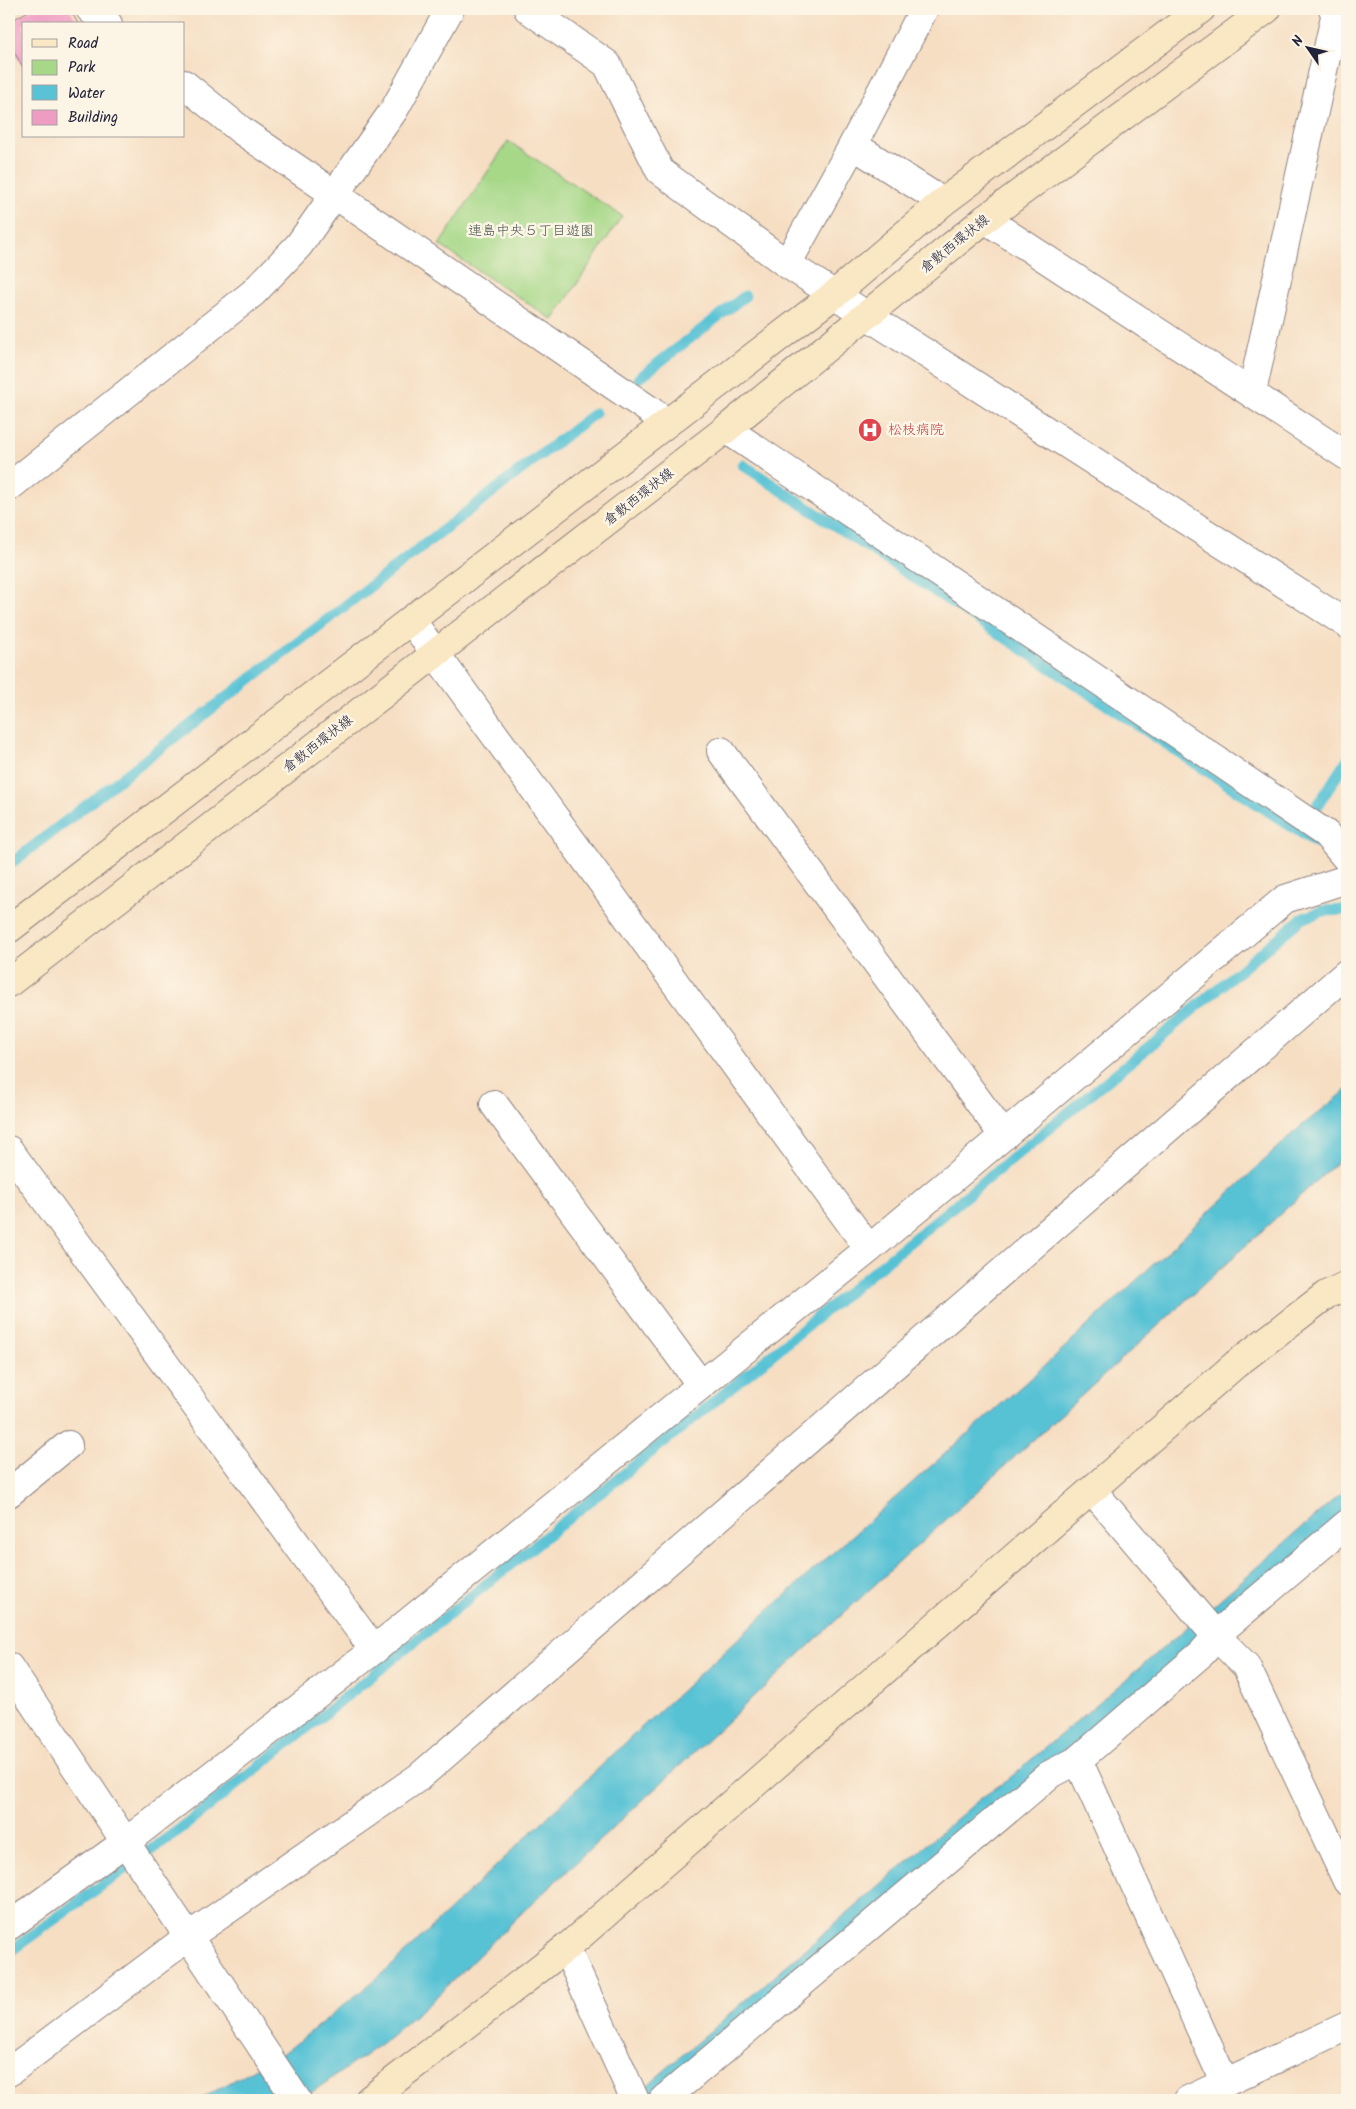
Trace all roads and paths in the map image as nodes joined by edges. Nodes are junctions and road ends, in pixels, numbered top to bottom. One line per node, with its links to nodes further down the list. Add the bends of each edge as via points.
1 (90, 9): 8 (street)
2 (450, 9): 11 (street, via 394,110)
3 (528, 9): 14 (street, via 607,64 660,170)
4 (924, 9): 10 (street)
5 (1202, 9): 12 (main road)
6 (1266, 9): 13 (main road, 倉敷西環状線)
7 (1333, 9): 17 (street, via 1336,12)
8 (106, 22)
9 (185, 85): 11 (street, via 242,131)
10 (853, 146): 12 (street); 14 (street)
11 (336, 194): 18 (street); 21 (street, via 299,245 253,293)
12 (943, 202): 15 (main road)
13 (985, 219): 16 (main road, 倉敷西環状線); 17 (street)
14 (787, 264): 15 (street)
15 (835, 294): 16 (street); 18 (main road)
16 (868, 315): 19 (main road, 倉敷西環状線); 23 (street)
17 (1252, 392): 20 (street)
18 (667, 422): 22 (main road)
19 (726, 429): 24 (main road, 倉敷西環状線); 26 (street, via 1326,834)
20 (1347, 456)
21 (9, 487)
22 (411, 620): 24 (street); 28 (main road)
23 (1347, 624)
24 (436, 653): 30 (main road, 倉敷西環状線); 34 (street)
25 (721, 751): 32 (street)
26 (1347, 859)
27 (1347, 879): 32 (street, via 1285,899)
28 (9, 929)
29 (1347, 973): 48 (street, via 419,1777)
30 (9, 983)
31 (494, 1104): 36 (street)
32 (1004, 1136): 34 (street)
33 (9, 1150): 42 (street)
34 (869, 1250): 36 (street)
35 (1347, 1285): 38 (main road, via 1326,1295 1236,1364)
36 (701, 1385): 42 (street)
37 (68, 1445): 39 (street)
38 (1092, 1490): 41 (street); 49 (main road)
39 (9, 1493)
40 (1347, 1524): 41 (street, via 1225,1627)
41 (1209, 1628): 44 (street, via 1202,1653); 46 (street, via 1246,1666)
42 (374, 1650): 45 (street)
43 (9, 1667): 45 (street)
44 (1078, 1760): 52 (street); 56 (street, via 1049,1775)
45 (134, 1854): 47 (street); 48 (street)
46 (1347, 1881)
47 (9, 1926)
48 (188, 1937): 51 (street); 54 (street)
49 (566, 1948): 53 (street); 55 (main road)
50 (1347, 2026): 52 (street)
51 (9, 2072)
52 (1225, 2083): 57 (street)
53 (634, 2098)
54 (297, 2100)
55 (369, 2100)
56 (663, 2100)
57 (1188, 2100)

